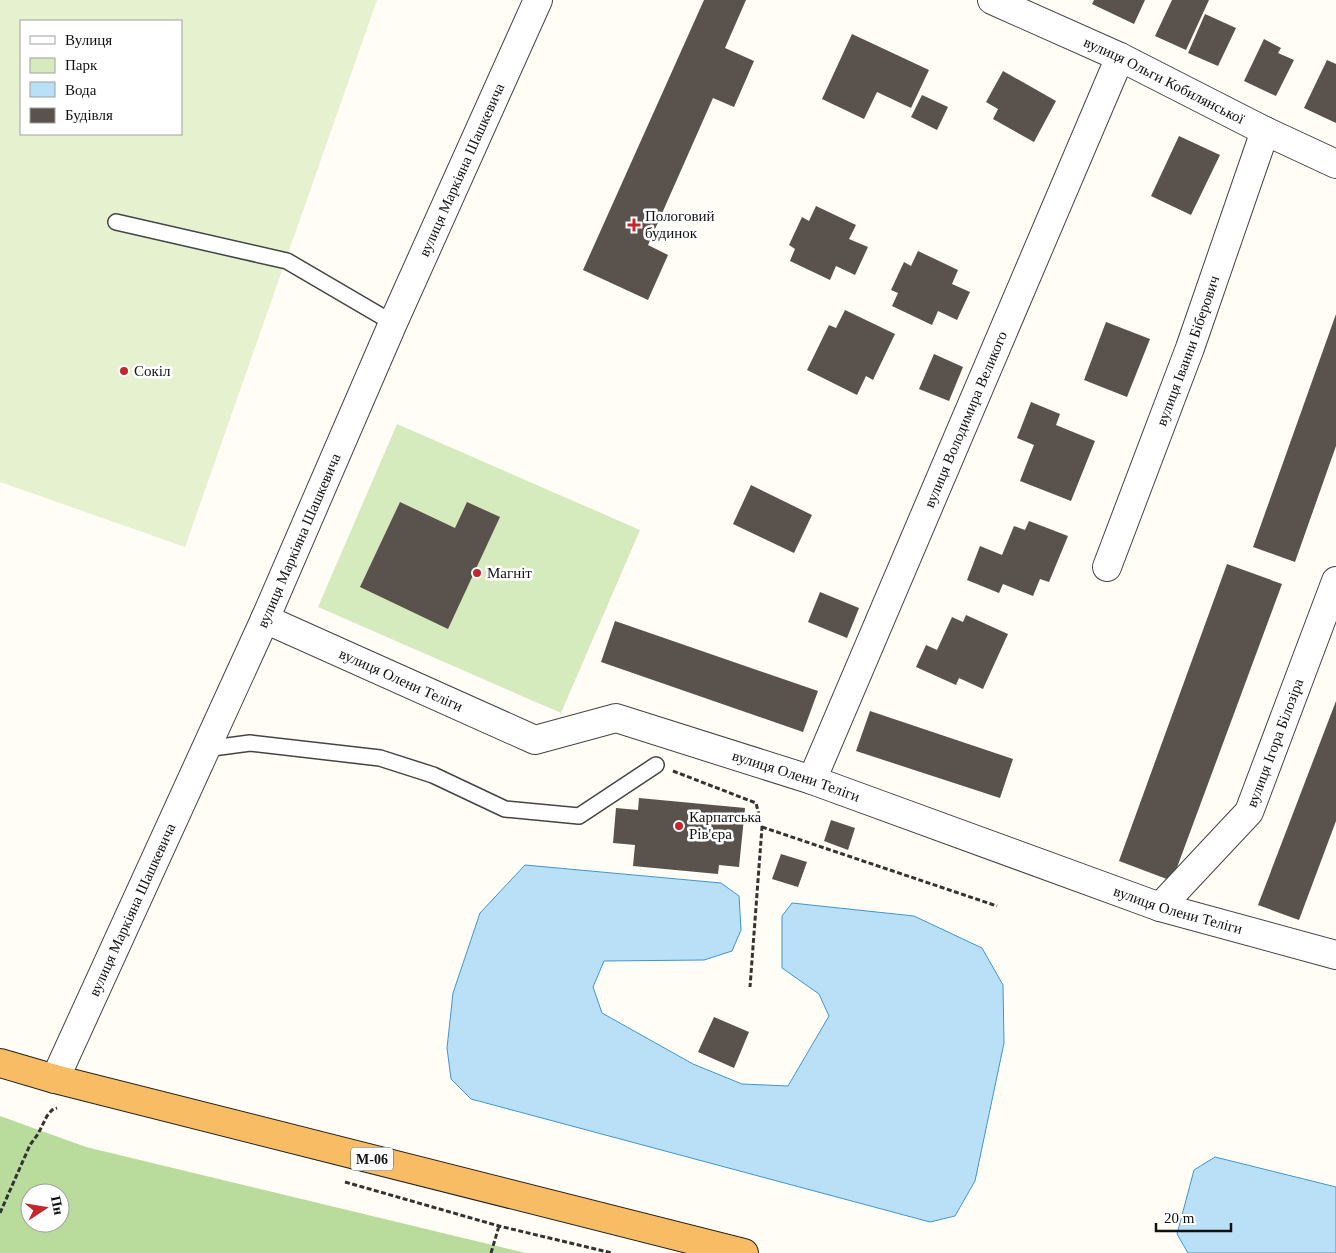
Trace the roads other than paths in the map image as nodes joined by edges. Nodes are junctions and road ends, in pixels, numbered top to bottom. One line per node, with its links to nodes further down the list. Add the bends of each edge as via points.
1 (538, 0): 7 (street, вулиця Маркіяна Шашкевича)
2 (992, 0): 3 (street, вулиця Ольги Кобилянської)
3 (1120, 57): 4 (street, вулиця Ольги Кобилянської); 13 (street, вулиця Володимира Великого)
4 (1265, 131): 5 (street, вулиця Ольги Кобилянської); 8 (street, вулиця Іванни Біберович, via 1190,348)
5 (1336, 164)
6 (116, 222): 7 (lane, via 287,261)
7 (393, 323): 10 (street, вулиця Маркіяна Шашкевича)
8 (1108, 567)
9 (1336, 581): 14 (street, вулиця Ігора Білозіра, via 1248,812)
10 (264, 619): 11 (street, вулиця Маркіяна Шашкевича); 13 (street, вулиця Олени Теліги, via 535,740 616,718)
11 (205, 749): 12 (lane, via 250,742 380,758 433,775 505,809 578,816); 17 (street, вулиця Маркіяна Шашкевича)
12 (656, 765)
13 (812, 780): 14 (street, вулиця Олени Теліги)
14 (1160, 907): 15 (street, вулиця Олени Теліги)
15 (1336, 955)
16 (0, 1063): 17 (highway, М-06)
17 (55, 1079): 18 (highway, М-06)
18 (744, 1253)

